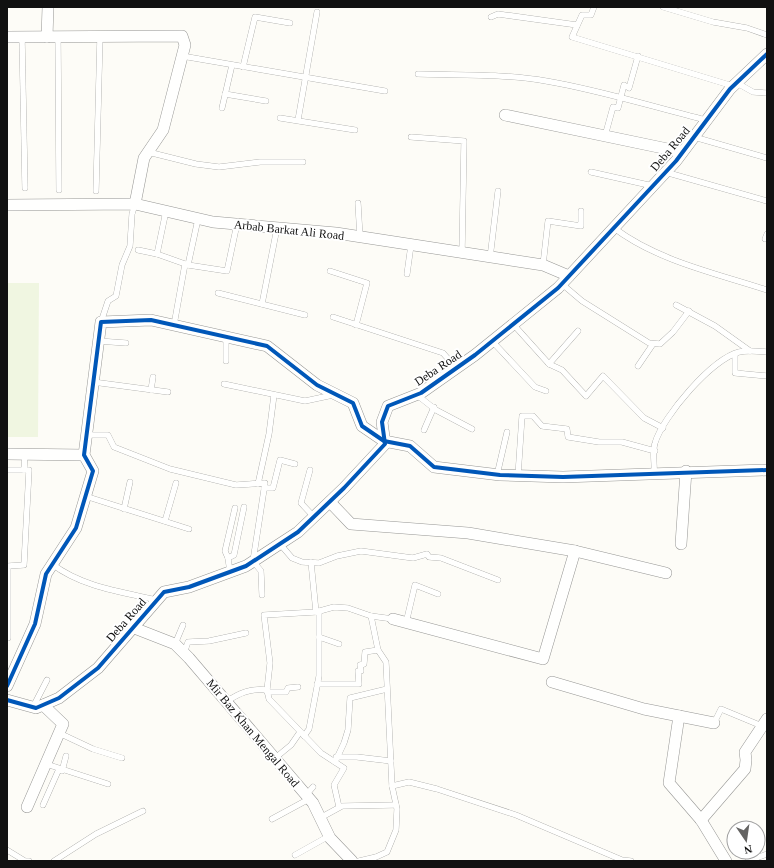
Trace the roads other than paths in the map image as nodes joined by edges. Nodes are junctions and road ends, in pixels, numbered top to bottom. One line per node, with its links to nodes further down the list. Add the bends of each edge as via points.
1 (48, 7): 12 (street)
2 (594, 7): 7 (lane, via 591,16 582,15)
3 (664, 7): 8 (lane)
4 (317, 12): 19 (lane)
5 (491, 17): 7 (lane, via 498,14)
6 (290, 22): 17 (lane, via 255,17)
7 (577, 26): 15 (lane, via 572,37)
8 (767, 35)
9 (100, 36): 12 (street); 14 (street, via 182,36); 44 (lane)
10 (7, 37): 11 (street)
11 (22, 37): 12 (street); 42 (lane)
12 (53, 37): 43 (lane)
13 (767, 54): 20 (street, Deba Road)
14 (182, 56): 16 (lane); 35 (street, via 162,130)
15 (638, 56): 20 (lane); 24 (lane, via 629,88 624,86)
16 (232, 65): 17 (lane); 23 (lane)
17 (243, 67): 19 (lane)
18 (418, 74): 24 (lane, via 483,75 545,81)
19 (306, 77): 21 (lane); 29 (lane)
20 (735, 85): 22 (lane, via 753,92); 30 (street, Deba Road)
21 (385, 91)
22 (767, 93)
23 (225, 94): 25 (lane); 26 (lane)
24 (620, 98): 30 (lane); 32 (lane, via 618,108 613,107)
25 (266, 101)
26 (222, 108)
27 (505, 116): 32 (street)
28 (280, 118): 29 (lane)
29 (298, 120): 31 (lane)
30 (706, 120): 34 (street, Deba Road)
31 (355, 130)
32 (605, 136): 36 (street)
33 (411, 137): 60 (lane, via 464,141)
34 (694, 137): 36 (street, Deba Road); 37 (lane)
35 (148, 152): 38 (lane, via 219,167 260,162); 48 (street, via 144,158)
36 (682, 152): 40 (street, Deba Road)
37 (767, 158)
38 (303, 162)
39 (591, 172): 41 (lane)
40 (665, 172): 41 (street, Deba Road); 46 (lane)
41 (653, 186): 55 (street, Deba Road)
42 (25, 188)
43 (59, 190)
44 (96, 191)
45 (498, 191): 61 (lane)
46 (767, 201)
47 (358, 203): 56 (lane)
48 (135, 204): 49 (street, Arbab Barkat Ali Road); 50 (street, Arbab Barkat Ali Road); 74 (lane, via 130,246 122,265 116,296 108,301)
49 (7, 205)
50 (166, 211): 52 (street, Arbab Barkat Ali Road); 59 (lane)
51 (581, 211): 63 (lane, via 581,226 548,221)
52 (198, 219): 53 (street, Arbab Barkat Ali Road); 62 (lane)
53 (236, 224): 54 (street, Arbab Barkat Ali Road); 62 (lane, via 228,271)
54 (277, 228): 56 (street, Arbab Barkat Ali Road); 69 (lane)
55 (614, 228): 66 (street, Deba Road); 67 (lane, via 632,242 654,252)
56 (360, 237): 57 (street, Arbab Barkat Ali Road)
57 (411, 246): 60 (street, Arbab Barkat Ali Road); 65 (lane)
58 (138, 250): 59 (lane)
59 (157, 254): 62 (lane)
60 (462, 254): 61 (street, Arbab Barkat Ali Road)
61 (490, 258): 63 (street, Arbab Barkat Ali Road)
62 (187, 265): 76 (lane)
63 (543, 265): 66 (street, Arbab Barkat Ali Road)
64 (330, 271): 77 (lane, via 367,283)
65 (408, 274)
66 (566, 280): 75 (street, Deba Road); 83 (lane, via 582,302)
67 (767, 290)
68 (218, 293): 69 (lane)
69 (262, 304): 72 (lane)
70 (676, 304): 71 (lane)
71 (689, 311): 83 (lane, via 660,344); 84 (lane)
72 (305, 315)
73 (333, 317): 77 (lane)
74 (101, 322): 76 (street, via 151,320); 80 (street)
75 (513, 324): 81 (street, Deba Road); 88 (lane)
76 (174, 325): 79 (street)
77 (356, 325): 90 (lane, via 443,353)
78 (578, 331): 88 (lane)
79 (226, 336): 87 (lane); 99 (street, via 267,346 317,385)
80 (98, 341): 82 (lane); 93 (street)
81 (492, 341): 90 (street, Deba Road); 96 (lane, via 534,387)
82 (126, 343)
83 (653, 344): 89 (lane)
84 (750, 351): 85 (lane); 86 (lane)
85 (767, 352)
86 (735, 354): 92 (lane, via 735,373); 103 (lane, via 712,368 684,396 669,414)
87 (226, 361)
88 (549, 364): 103 (lane, via 562,370 586,396 603,376 644,418)
89 (638, 366)
90 (456, 368): 100 (street, Deba Road)
91 (153, 376): 95 (lane)
92 (767, 376)
93 (93, 382): 95 (lane); 106 (street)
94 (224, 384): 98 (lane)
95 (151, 390): 97 (lane)
96 (546, 391)
97 (168, 392)
98 (274, 394): 99 (lane, via 305,401); 123 (lane, via 269,434)
99 (336, 394): 107 (street, via 353,403 362,426)
100 (417, 395): 101 (lane); 107 (street, Deba Road, via 388,406 382,422)
101 (434, 407): 102 (lane); 104 (lane)
102 (472, 428)
103 (663, 428): 108 (lane, via 655,444)
104 (424, 430)
105 (507, 432): 118 (lane)
106 (85, 435): 111 (street); 123 (lane, via 108,435 114,447 170,469 236,484)
107 (384, 440): 118 (street, via 410,446 434,467); 126 (street, Deba Road, via 385,444)
108 (655, 451): 119 (lane); 120 (lane, via 622,442 599,442 568,437 567,429 542,426 533,416 522,416)
109 (7, 454): 110 (street)
110 (25, 454): 111 (street); 114 (lane)
111 (84, 455): 125 (street, via 93,471)
112 (294, 464): 124 (lane, via 280,460 273,488)
113 (7, 470): 114 (lane)
114 (24, 470): 140 (lane, via 29,470 24,565)
115 (310, 470): 130 (lane, via 301,503)
116 (767, 470): 117 (street)
117 (686, 472): 119 (street); 134 (street)
118 (497, 475): 120 (street)
119 (654, 475): 120 (street)
120 (518, 476)
121 (130, 482): 129 (lane)
122 (176, 483): 131 (lane)
123 (258, 484): 124 (lane, via 265,484)
124 (264, 488): 137 (lane)
125 (85, 496): 129 (lane); 139 (street, via 76,528)
126 (330, 502): 130 (street, Deba Road); 135 (street, via 351,524 468,532)
127 (244, 507): 136 (lane, via 234,555)
128 (235, 508): 136 (lane, via 225,551)
129 (124, 509): 131 (lane)
130 (314, 517): 133 (street, Deba Road)
131 (165, 522): 132 (lane)
132 (189, 529)
133 (280, 544): 137 (street, Deba Road); 138 (lane, via 292,558)
134 (681, 544)
135 (575, 552): 142 (street); 150 (street, via 543,659)
136 (228, 558): 141 (lane)
137 (253, 561): 141 (street, Deba Road); 145 (lane, via 261,571)
138 (311, 562): 143 (lane, via 319,563 361,551 414,558 427,554 429,557 441,558); 147 (lane)
139 (52, 564): 146 (lane, via 63,572 94,585); 163 (street, via 46,574 35,624)
140 (8, 566): 155 (lane)
141 (230, 572): 146 (street, Deba Road, via 189,587 164,592)
142 (666, 573)
143 (498, 580)
144 (438, 594): 150 (lane, via 415,585)
145 (262, 596)
146 (157, 600): 152 (street, Deba Road)
147 (318, 612): 148 (lane, via 334,607 348,608); 154 (lane); 166 (lane, via 264,615 270,663)
148 (371, 616): 149 (lane); 158 (lane)
149 (393, 619): 150 (street)
150 (406, 622)
151 (183, 625): 156 (lane)
152 (134, 628): 156 (street, Mir Baz Khan Mengal Road); 169 (street, Deba Road, via 98,668 58,698)
153 (246, 634): 159 (lane, via 210,641 188,642)
154 (319, 637): 157 (lane); 162 (lane)
155 (8, 638)
156 (175, 644): 159 (street, Mir Baz Khan Mengal Road)
157 (339, 644)
158 (378, 650): 162 (lane, via 365,652 364,664 360,665 361,671 358,671 359,684); 165 (lane, via 386,662)
159 (184, 653): 168 (street, Mir Baz Khan Mengal Road)
160 (47, 680): 169 (lane)
161 (552, 682): 170 (street, via 644,709)
162 (317, 684): 174 (lane, via 308,729)
163 (7, 686)
164 (298, 688): 166 (lane, via 288,688 286,692)
165 (387, 689): 178 (lane, via 350,698 348,730); 179 (lane)
166 (267, 691): 168 (lane, via 257,689 238,694); 174 (lane, via 269,699)
167 (7, 700): 169 (street)
168 (226, 702): 177 (street, Mir Baz Khan Mengal Road)
169 (38, 706): 173 (street, via 63,724)
170 (679, 716): 171 (street); 192 (street, via 669,783)
171 (714, 723): 172 (lane, via 721,709)
172 (764, 723): 192 (street, via 745,752 746,769)
173 (59, 733): 176 (lane); 180 (street)
174 (302, 734): 177 (lane); 178 (lane, via 321,753)
175 (66, 756): 181 (lane)
176 (122, 758)
177 (274, 759): 184 (street, Mir Baz Khan Mengal Road)
178 (335, 760): 179 (lane, via 357,757); 188 (lane, via 344,768 334,785)
179 (391, 761): 183 (lane)
180 (46, 764): 181 (lane); 187 (street)
181 (60, 770): 182 (lane); 185 (lane)
182 (108, 784)
183 (392, 786): 186 (lane); 201 (lane, via 408,782 437,789 516,815 622,860)
184 (309, 793): 190 (street, Mir Baz Khan Mengal Road); 191 (lane)
185 (43, 805)
186 (396, 805): 188 (lane); 200 (lane, via 396,830 387,852)
187 (27, 807)
188 (339, 807): 190 (lane)
189 (143, 811): 198 (lane, via 96,834)
190 (320, 818): 193 (street, Mir Baz Khan Mengal Road)
191 (272, 819)
192 (701, 820): 202 (street)
193 (329, 836): 196 (lane); 199 (street, Mir Baz Khan Mengal Road)
194 (7, 850): 197 (lane)
195 (767, 854): 203 (lane)
196 (295, 856)
197 (29, 861)
198 (54, 861)
199 (352, 861)
200 (359, 861)
201 (632, 861)
202 (726, 861)
203 (748, 861)

